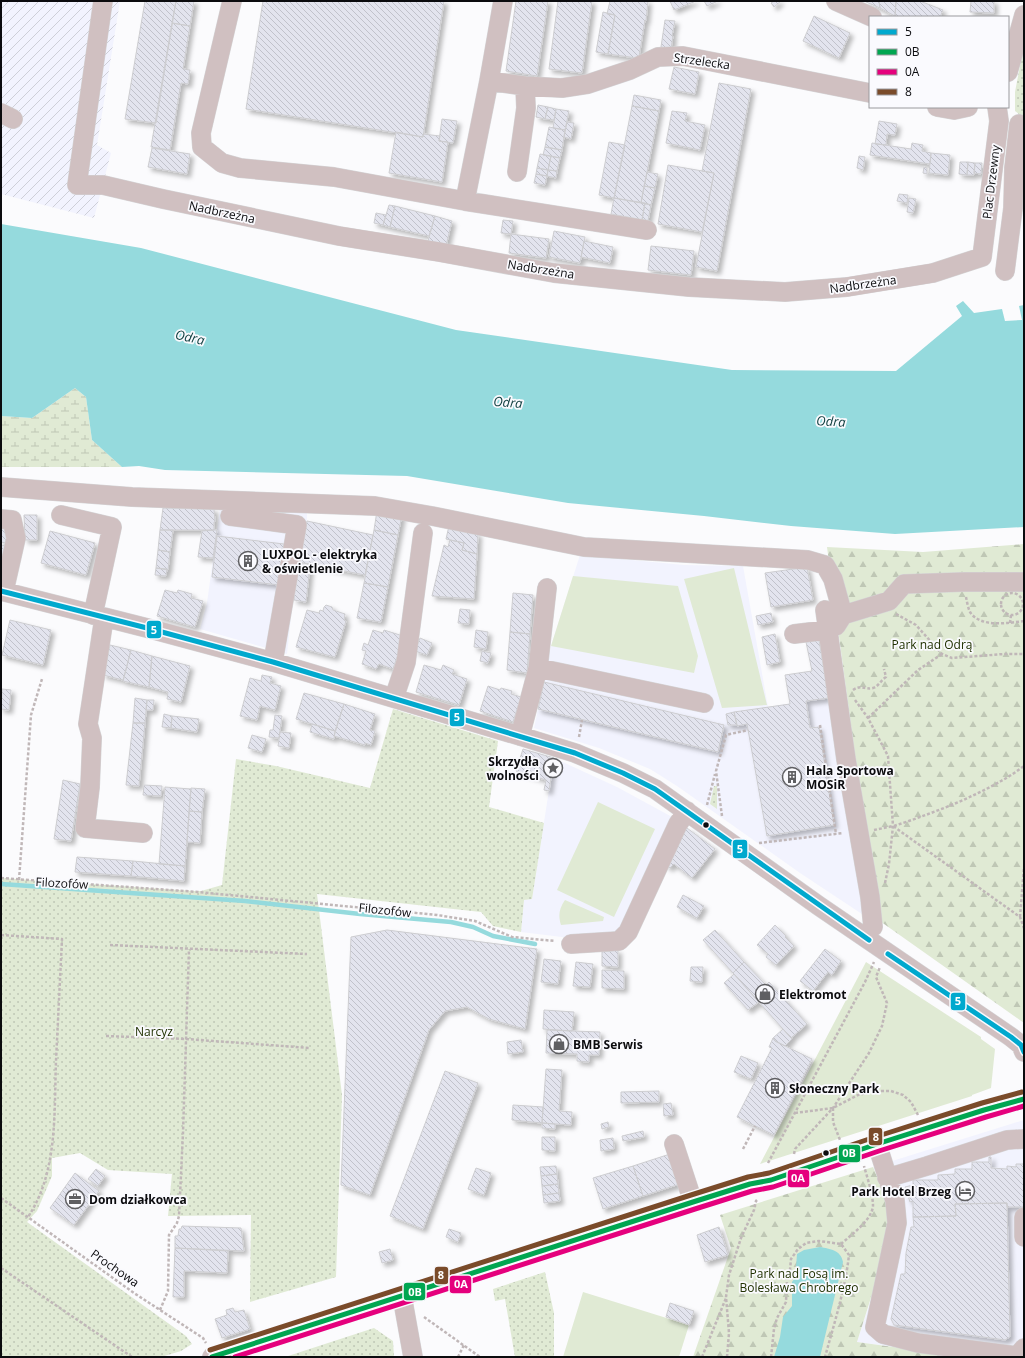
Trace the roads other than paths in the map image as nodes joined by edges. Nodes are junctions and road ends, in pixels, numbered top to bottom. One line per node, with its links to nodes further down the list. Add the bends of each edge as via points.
1 (103, 1): 19 (street, Nadbrzeżna, via 77,184 103,185 339,236 554,273 689,287 785,292 847,288 933,272)
2 (232, 1): 16 (street, via 201,133 202,147 212,156 222,163 240,168 334,177)
3 (503, 1): 8 (street)
4 (836, 1): 6 (street)
5 (1024, 15): 7 (street)
6 (870, 16)
7 (1009, 61)
8 (489, 81): 9 (street, Strzelecka); 16 (street)
9 (525, 86): 10 (street, Strzelecka, via 562,88 588,84 630,70 658,57 683,56); 15 (street, via 526,108)
10 (869, 93)
11 (943, 108): 12 (street)
12 (963, 108)
13 (998, 114): 14 (street); 19 (street, Plac Drzewny)
14 (1022, 127): 17 (street, via 1014,168)
15 (517, 172)
16 (465, 200): 18 (street)
17 (1018, 208): 20 (street)
18 (647, 230)
19 (982, 257)
20 (1005, 271)
21 (1, 487): 30 (street, via 132,497 375,506 584,547 808,560 825,565 833,578)
22 (61, 515): 31 (street, via 112,527)
23 (230, 516): 34 (street, via 297,525)
24 (1, 519): 28 (street, via 12,520 16,538)
25 (423, 533): 36 (street, via 406,662)
26 (1024, 582): 30 (street, via 904,584 889,601)
27 (547, 588): 35 (street)
28 (2, 591): 31 (street)
29 (825, 610): 32 (street)
30 (843, 615): 32 (street)
31 (98, 616): 34 (street); 40 (street, via 88,724 92,738 85,828)
32 (828, 633): 33 (street); 41 (street)
33 (794, 634)
34 (273, 662): 36 (street)
35 (538, 668): 37 (street); 38 (street)
36 (394, 698): 38 (street)
37 (704, 703)
38 (520, 736): 39 (street, via 575,753)
39 (696, 810): 42 (street, via 678,824 628,932 619,941); 43 (street, via 812,901 1021,1045)
40 (143, 833)
41 (873, 927)
42 (571, 944)
43 (1024, 1052)
44 (1024, 1099): 47 (street)
45 (1024, 1139): 48 (street, via 1007,1140)
46 (674, 1144): 49 (street)
47 (877, 1144): 48 (street); 49 (street, via 771,1180)
48 (887, 1178): 53 (street, via 897,1223 875,1327 883,1334 918,1343 1017,1356)
49 (693, 1202): 52 (street)
50 (1024, 1217): 51 (street)
51 (1024, 1236)
52 (402, 1296): 54 (street); 55 (street)
53 (1024, 1348)
54 (212, 1357)
55 (413, 1357)

